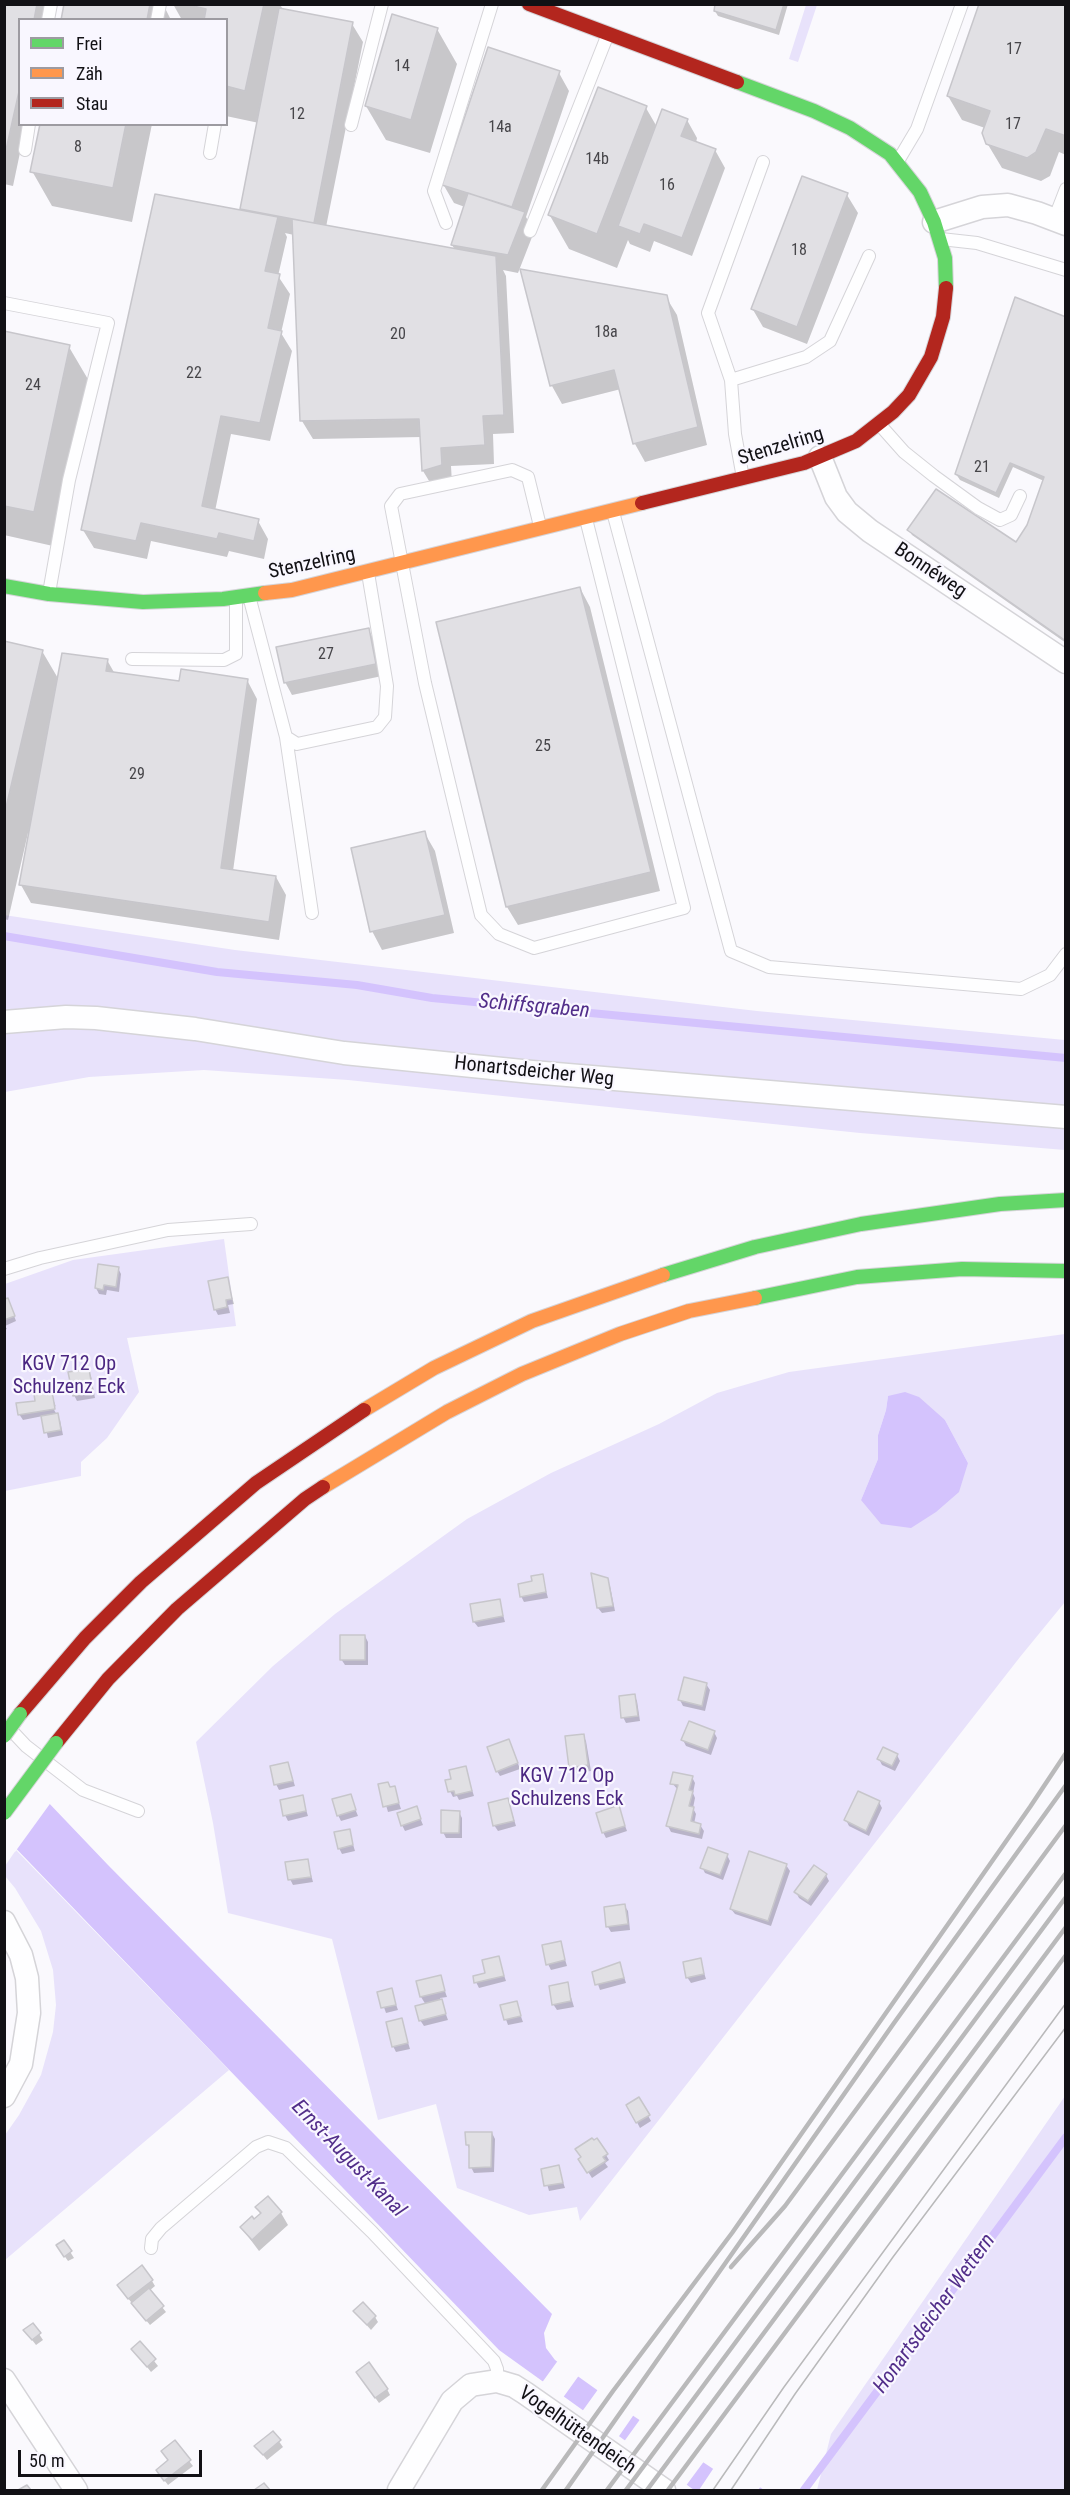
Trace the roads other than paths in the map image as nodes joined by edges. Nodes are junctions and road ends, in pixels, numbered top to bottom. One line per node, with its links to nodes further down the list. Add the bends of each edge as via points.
1 (382, 4): 8 (lane)
2 (492, 4): 17 (lane, via 434,191)
3 (529, 4): 6 (main road, Stenzelring)
4 (578, 4): 6 (lane)
5 (962, 4): 14 (lane, via 917,129)
6 (573, 20): 7 (main road, Stenzelring)
7 (608, 33): 14 (main road, Stenzelring, via 814,111 864,136); 18 (lane)
8 (351, 125)
9 (29, 126): 11 (lane)
10 (215, 126): 12 (lane)
11 (25, 150)
12 (210, 153)
13 (763, 162): 23 (lane, via 708,313)
14 (897, 162): 19 (main road, Stenzelring, via 920,192)
15 (1065, 189): 16 (lane)
16 (1060, 222): 19 (street, via 1021,208 996,205 982,207)
17 (446, 223)
18 (530, 231)
19 (937, 231): 21 (lane); 24 (main road, Stenzelring, via 945,258 946,299 938,338 909,395)
20 (869, 256): 23 (lane, via 830,341 806,357)
21 (1065, 270)
22 (4, 303): 34 (lane, via 108,323 69,480)
23 (731, 380): 26 (lane)
24 (880, 424): 25 (main road, Stenzelring, via 856,441); 27 (lane, via 904,452 1000,520 1011,515)
25 (819, 457): 26 (main road, Stenzelring); 37 (street, Bonnéweg, via 847,512)
26 (743, 479): 28 (main road, Stenzelring)
27 (1020, 496)
28 (613, 512): 29 (main road, Stenzelring); 40 (lane, via 731,951 769,967 1021,989 1050,975)
29 (586, 518): 30 (main road, Stenzelring); 31 (lane, via 684,908 534,948 499,934 481,915 425,683)
30 (540, 529): 31 (main road, Stenzelring); 31 (lane, via 528,477 512,470 400,494 392,506)
31 (403, 562): 32 (main road, Stenzelring)
32 (368, 572): 35 (main road, Stenzelring); 38 (lane, via 387,686 386,717 377,727 297,744)
33 (4, 586): 34 (main road, Stenzelring)
34 (49, 594): 35 (main road, Stenzelring, via 143,602)
35 (243, 597): 36 (lane, via 236,654 224,660); 38 (lane)
36 (132, 658)
37 (1065, 662)
38 (286, 737): 39 (lane)
39 (312, 913)
40 (1065, 954)
41 (4, 1022): 42 (street, Honartsdeicher Weg, via 96,1018 344,1053)
42 (1065, 1117)
43 (1065, 1200): 48 (main road, bridge, via 1000,1204 861,1224 755,1247 532,1321 444,1363 334,1429 256,1483 141,1582 85,1638)
44 (251, 1224): 45 (lane, via 168,1230)
45 (4, 1269)
46 (1065, 1271): 50 (main road, bridge, via 962,1269 857,1277 689,1311 522,1374 447,1412 305,1499 177,1609 108,1679)
47 (4, 1724): 49 (lane, via 83,1790)
48 (4, 1736)
49 (138, 1811)
50 (4, 1813)
51 (4, 1922): 52 (street, via 21,1955 29,2013 21,2064)
52 (4, 2096)
53 (151, 2248): 54 (lane, via 152,2239 161,2228 256,2147 268,2142 286,2148 494,2361)
54 (497, 2381): 57 (street, Vogelhüttendeich, via 471,2385 452,2401); 58 (street, Vogelhüttendeich, via 525,2393)
55 (5, 2382): 56 (street)
56 (76, 2490)
57 (399, 2490)
58 (664, 2490)

